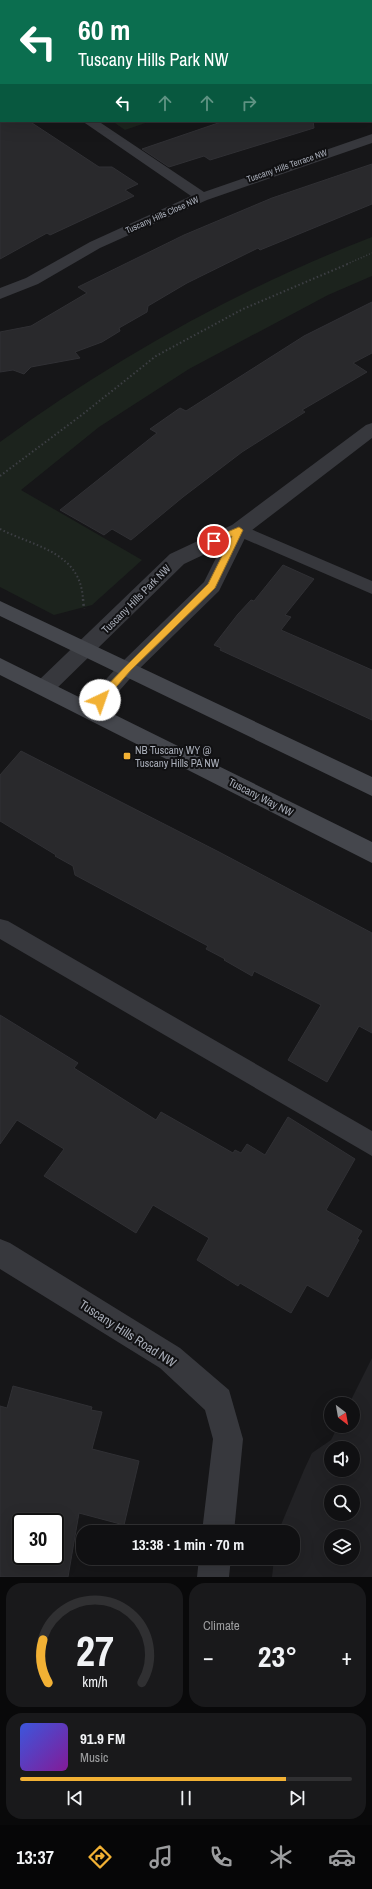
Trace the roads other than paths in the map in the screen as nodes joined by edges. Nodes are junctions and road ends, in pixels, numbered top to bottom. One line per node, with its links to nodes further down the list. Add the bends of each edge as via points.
1 (90, 122): 3 (street, Tuscany Hills Close NW)
2 (372, 138): 3 (street, Tuscany Hills Terrace NW)
3 (202, 197): 4 (street, Tuscany Hills Close NW, via 95,245 32,281)
4 (0, 294)
5 (370, 432): 6 (street, Tuscany Hills Park NW)
6 (239, 530): 7 (lane); 9 (street, Tuscany Hills Park NW, via 177,559); 11 (street, Tuscany Hills Park NW, via 212,586)
7 (372, 588)
8 (0, 608): 9 (street)
9 (86, 648): 11 (street); 12 (street, Tuscany Hills Park NW)
10 (0, 666): 12 (street, Tuscany Way NW)
11 (128, 668): 13 (street, Tuscany Hills Park NW); 14 (street)
12 (45, 687): 13 (street, Tuscany Way NW)
13 (90, 710): 15 (street, Tuscany Way NW)
14 (372, 787)
15 (372, 853)
16 (0, 928): 17 (lane)
17 (372, 1144)
18 (0, 1253): 19 (street, Tuscany Hills Road NW, via 170,1358 218,1401 228,1439)
19 (219, 1525)
20 (214, 1565): 21 (street)
21 (213, 1577)

